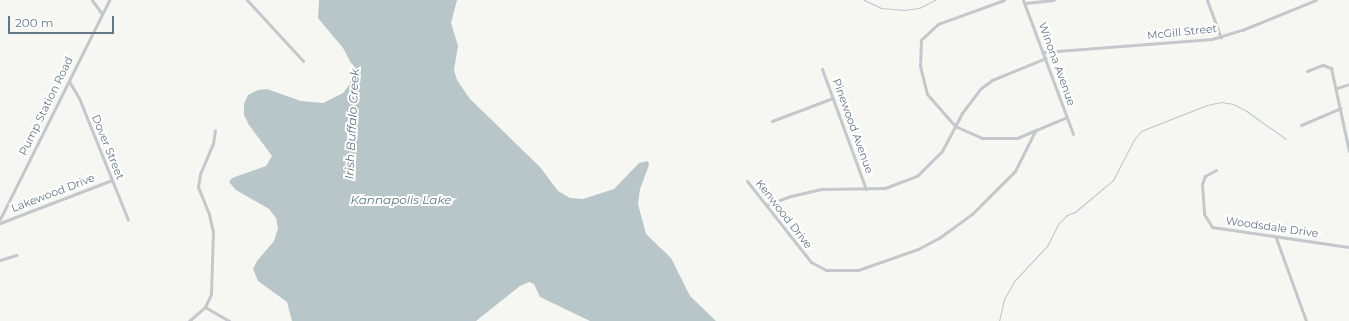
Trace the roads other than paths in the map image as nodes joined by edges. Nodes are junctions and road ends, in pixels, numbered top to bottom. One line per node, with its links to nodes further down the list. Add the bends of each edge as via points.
1 (92, 0): 9 (street)
2 (108, 0): 9 (street, Pump Station Road)
3 (247, 0): 13 (street)
4 (1004, 0): 24 (street, via 938,24 921,40 920,66 925,88)
5 (1054, 0): 8 (street)
6 (1207, 0): 10 (street)
7 (1316, 0): 10 (street, McGill Street)
8 (1024, 1): 11 (street, Winona Avenue)
9 (102, 14): 16 (street, Pump Station Road)
10 (1221, 38): 11 (street, McGill Street)
11 (1044, 52): 12 (street, Winona Avenue)
12 (1046, 58): 21 (street, Winona Avenue); 24 (street, via 992,80 980,89)
13 (303, 61)
14 (822, 69): 19 (street, Pinewood Avenue)
15 (1307, 72): 18 (street, via 1328,65)
16 (69, 81): 30 (street, Dover Street, via 79,98); 34 (street, Pump Station Road)
17 (1349, 84): 18 (street)
18 (1337, 88): 20 (street)
19 (834, 98): 22 (street); 32 (street, Pinewood Avenue)
20 (1340, 108): 23 (street); 28 (street)
21 (1067, 117): 26 (street); 27 (street, Winona Avenue)
22 (772, 121)
23 (1302, 125)
24 (954, 126): 26 (street, via 977,137 993,140 1017,138); 32 (street, via 942,151 916,176 885,188)
25 (215, 130): 41 (street, via 198,187 210,214 213,232 211,294)
26 (1035, 131): 33 (street, Kenwood Drive, via 1015,171 972,214 939,238 872,268 826,270 811,262)
27 (1073, 134)
28 (1349, 151)
29 (1216, 170): 37 (street, Woodsdale Drive, via 1204,176 1202,181 1204,214 1208,224 1217,229)
30 (112, 180): 35 (street, Dover Street); 36 (street, Lakewood Drive)
31 (747, 181): 33 (street, Kenwood Drive)
32 (866, 189): 33 (street, via 804,192)
33 (766, 206)
34 (0, 219)
35 (128, 220)
36 (0, 223)
37 (1276, 238): 38 (street, Woodsdale Drive); 44 (street)
38 (1349, 247)
39 (16, 255): 40 (street)
40 (0, 260)
41 (206, 307): 42 (street); 43 (street)
42 (189, 321)
43 (229, 321)
44 (1306, 321)

